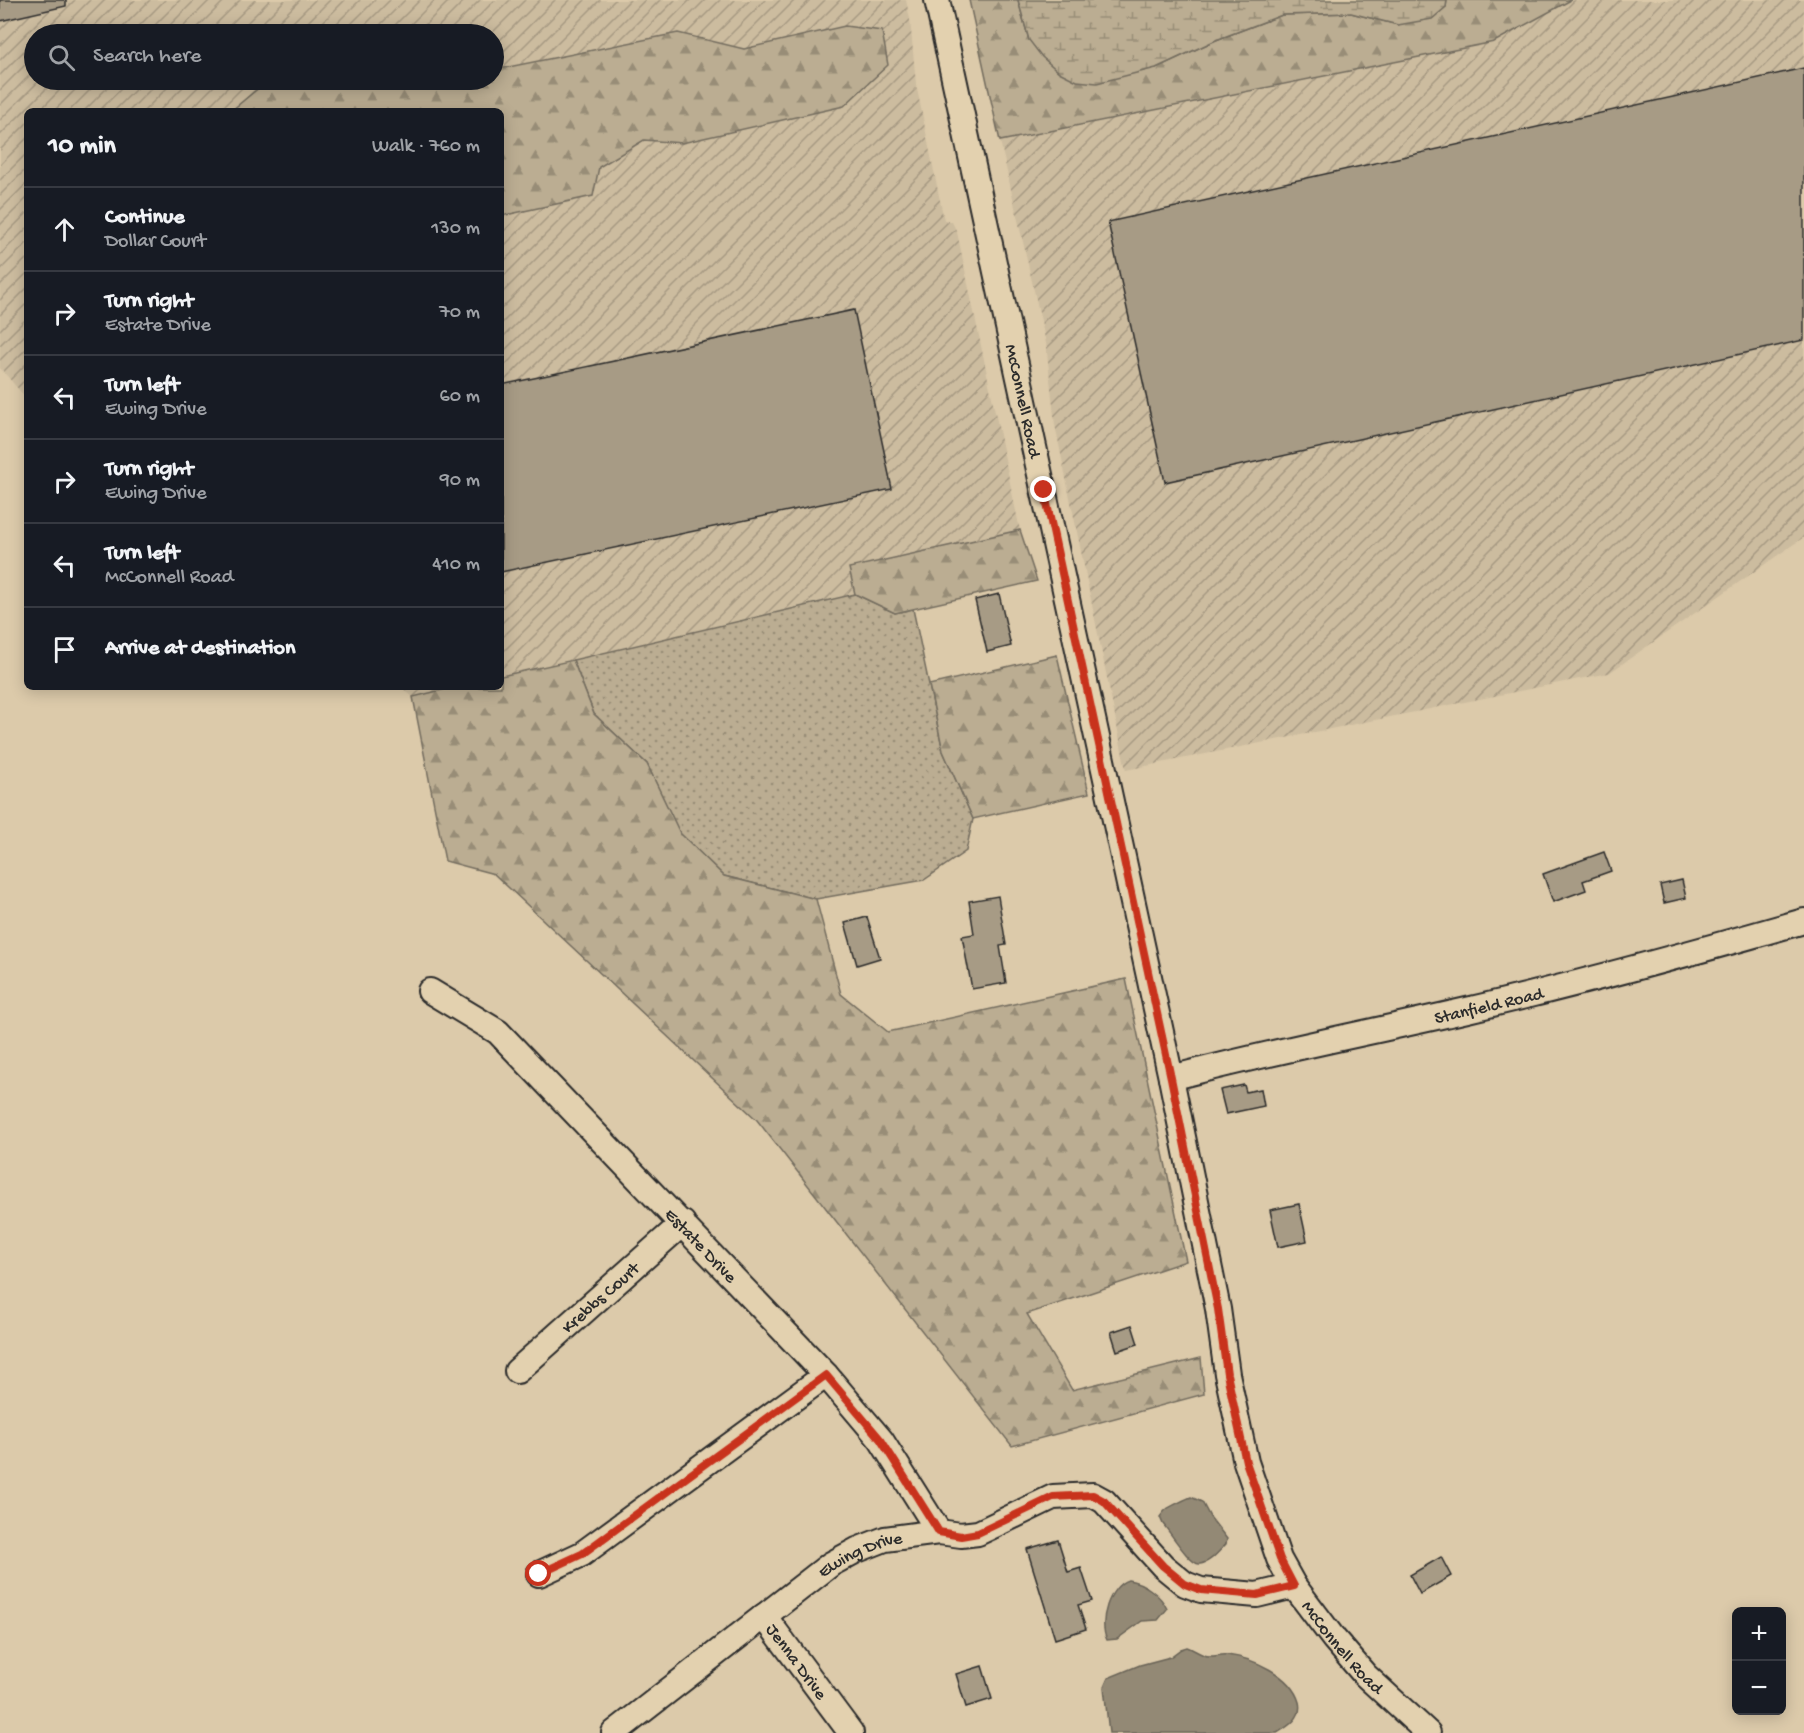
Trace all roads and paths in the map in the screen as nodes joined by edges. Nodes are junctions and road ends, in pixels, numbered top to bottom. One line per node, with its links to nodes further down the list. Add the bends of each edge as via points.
1 (937, 0): 4 (street, McConnell Road)
2 (1804, 921): 4 (street, Stanfield Road, via 1625,971)
3 (430, 991): 5 (street, Estate Drive, via 498,1032)
4 (1171, 1078): 10 (street, McConnell Road, via 1246,1462 1280,1559)
5 (683, 1223): 6 (street, Krebbs Court); 7 (street, Estate Drive)
6 (517, 1371)
7 (826, 1375): 8 (street, Estate Drive, via 881,1440); 9 (street, via 582,1554)
8 (939, 1532): 10 (street, Ewing Drive, via 961,1536 978,1533 1053,1497 1093,1495 1104,1501 1163,1566 1185,1584 1201,1590 1257,1595); 11 (street, Ewing Drive, via 885,1539 857,1550 831,1564)
9 (539, 1574)
10 (1294, 1586): 14 (street, McConnell Road, via 1365,1675)
11 (765, 1616): 12 (street, Ewing Drive); 13 (street, Jenna Drive)
12 (614, 1733)
13 (851, 1733)
14 (1428, 1733)

